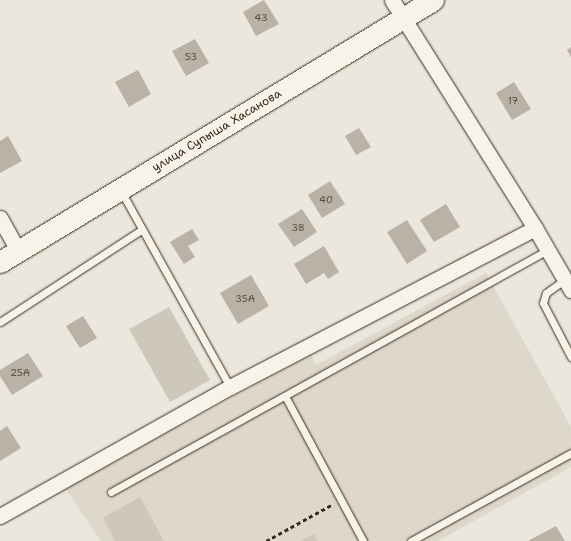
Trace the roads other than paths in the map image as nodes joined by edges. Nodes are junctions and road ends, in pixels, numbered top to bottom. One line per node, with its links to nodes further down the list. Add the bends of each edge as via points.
1 (392, 0): 3 (street)
2 (433, 0): 3 (street, улица Супыша Хасанова)
3 (404, 18): 4 (street, улица Супыша Хасанова); 6 (street)
4 (120, 189): 7 (lane); 9 (street, улица Супыша Хасанова)
5 (0, 218): 9 (street)
6 (535, 228): 8 (street); 14 (street)
7 (141, 230): 12 (lane); 14 (lane)
8 (546, 250): 11 (street); 15 (lane)
9 (18, 251): 10 (street, улица Супыша Хасанова)
10 (0, 262)
11 (569, 286): 13 (lane, via 546,293 543,303)
12 (0, 322)
13 (571, 357)
14 (230, 387): 18 (street)
15 (285, 396): 17 (lane); 19 (lane)
16 (571, 453): 20 (lane)
17 (111, 492)
18 (0, 516)
19 (363, 541)
20 (411, 541)

